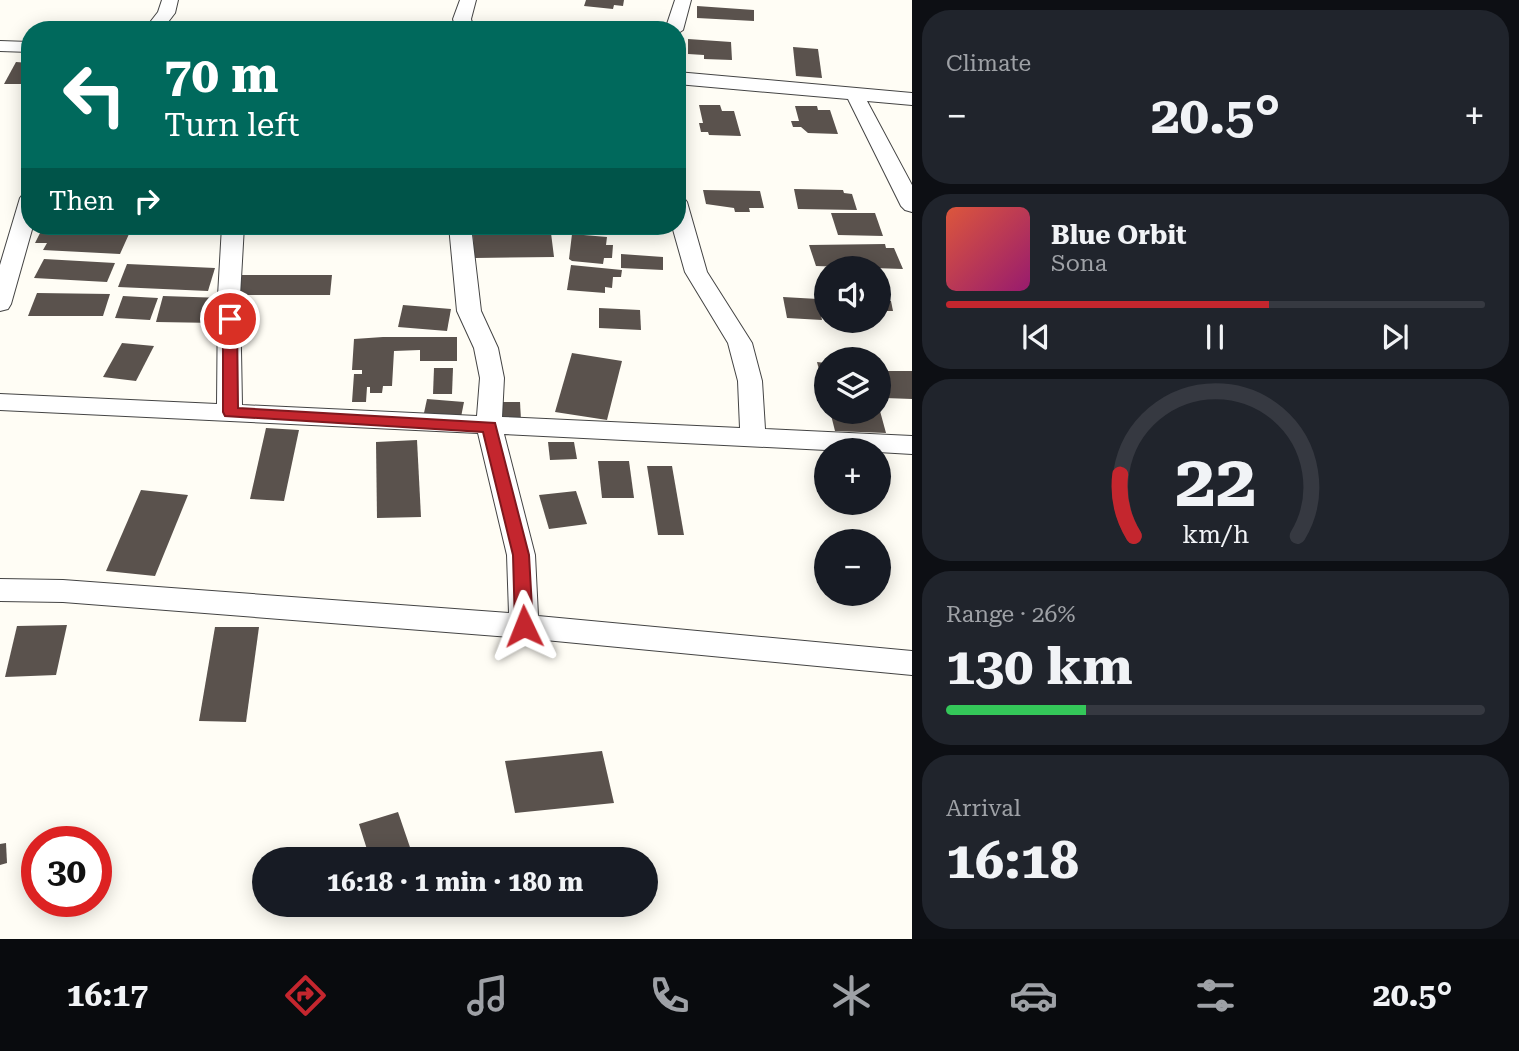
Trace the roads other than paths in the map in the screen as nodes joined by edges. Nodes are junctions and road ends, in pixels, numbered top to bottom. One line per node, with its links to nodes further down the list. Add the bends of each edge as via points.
1 (170, 0): 4 (street)
2 (468, 0): 5 (street)
3 (683, 0): 6 (street)
4 (160, 21)
5 (463, 21)
6 (677, 21)
7 (0, 46): 8 (street)
8 (21, 47)
9 (686, 80): 10 (street)
10 (853, 93): 11 (street); 12 (street)
11 (912, 99)
12 (912, 206)
13 (21, 230): 17 (street)
14 (232, 235): 19 (street)
15 (461, 235): 20 (street, via 469,311 486,348 492,378)
16 (685, 235): 21 (street, via 696,272 740,343 750,381)
17 (0, 304)
18 (0, 402): 19 (street)
19 (230, 412): 20 (street)
20 (489, 427): 21 (street); 24 (street, via 521,555)
21 (753, 436): 22 (street)
22 (912, 445)
23 (0, 590): 24 (street)
24 (524, 626): 25 (street)
25 (912, 663)

